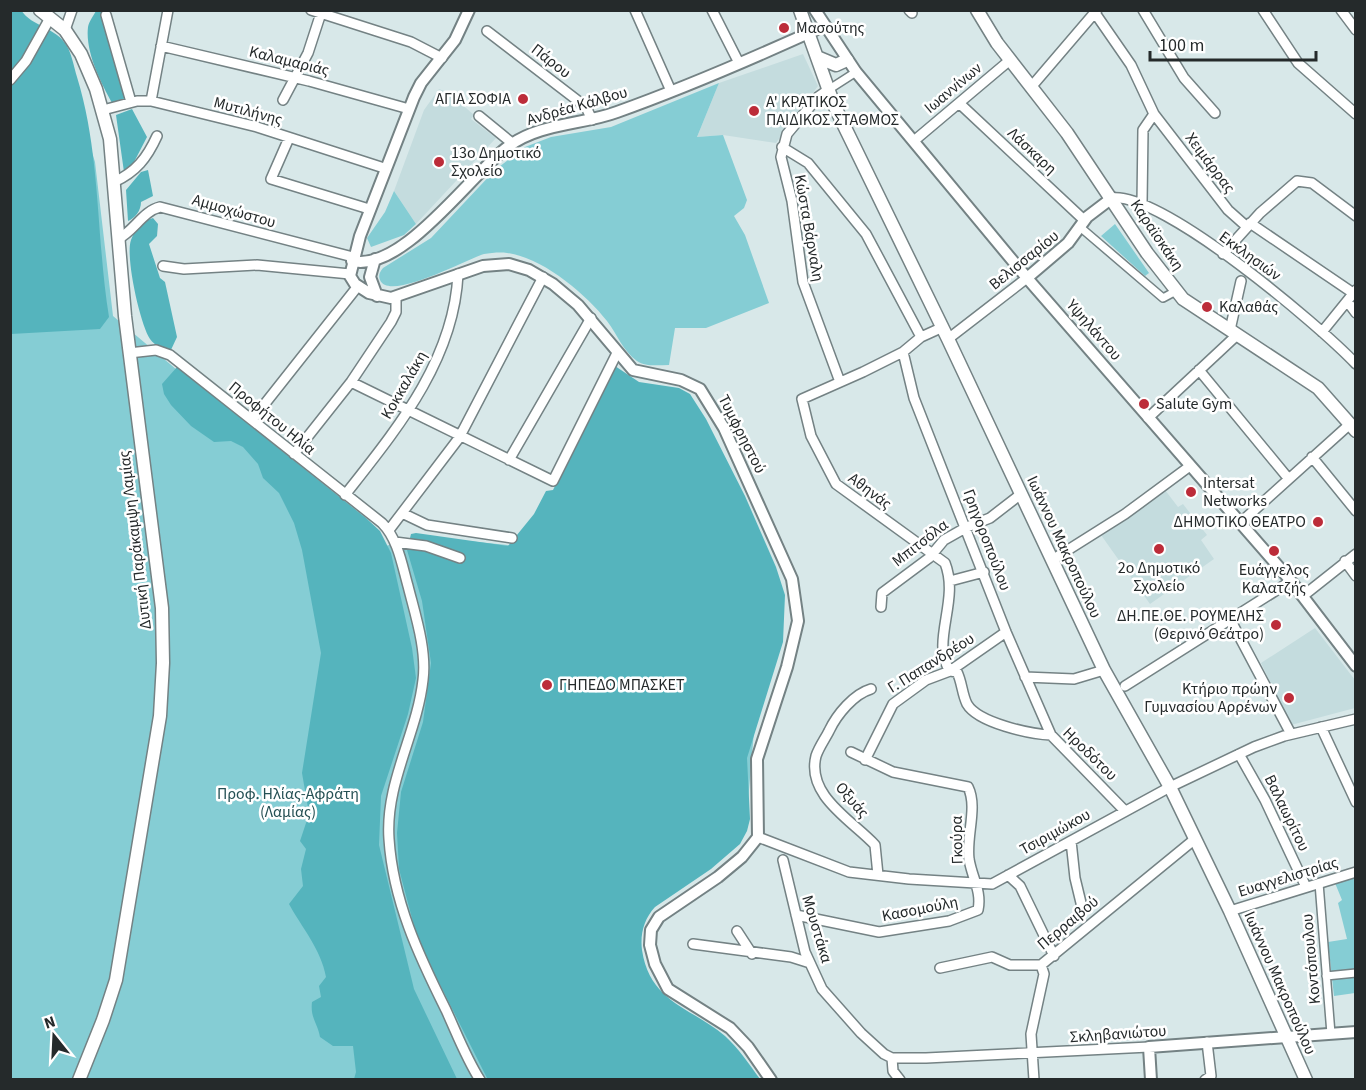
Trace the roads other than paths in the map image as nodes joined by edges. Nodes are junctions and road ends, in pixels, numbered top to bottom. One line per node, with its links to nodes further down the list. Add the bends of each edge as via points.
1 (72, 10): 18 (street)
2 (168, 10): 22 (street)
3 (311, 10): 11 (street)
4 (635, 10): 33 (street)
5 (712, 10): 27 (street)
6 (800, 10): 21 (main road)
7 (815, 10): 17 (street, Υψηλάντου)
8 (1143, 10): 40 (street, via 1184,78)
9 (1263, 10): 42 (street, via 1298,63)
10 (1341, 10): 19 (street)
11 (322, 12): 24 (street, via 411,42); 29 (street)
12 (466, 12): 24 (street, via 455,40)
13 (981, 12): 26 (main road, Καραϊσκάκη)
14 (1096, 12): 31 (street); 41 (street, Χειμάρρας, via 1131,65)
15 (45, 14): 18 (main road, Δυτική Παράκαμψη Λαμίας); 30 (street, via 26,61)
16 (106, 15): 35 (street)
17 (824, 26): 21 (street, Ανδρέα Κάλβου); 25 (street, Υψηλάντου)
18 (65, 30): 39 (main road, Δυτική Παράκαμψη Λαμίας, via 86,63)
19 (1356, 30)
20 (487, 31): 44 (street, Πάρου, via 586,107)
21 (808, 34): 23 (main road, Ιωάννου Μακροπούλου); 27 (street, Ανδρέα Κάλβου)
22 (161, 46): 29 (street, Καλαμαριάς); 36 (street)
23 (817, 57): 25 (main road, via 836,65); 32 (main road, Ιωάννου Μακροπούλου)
24 (442, 58): 38 (street, via 420,83)
25 (847, 60): 28 (street, Υψηλάντου)
26 (1010, 60): 31 (main road, Καραϊσκάκη); 37 (street, Ιωαννίνων)
27 (739, 63): 33 (street, Ανδρέα Κάλβου)
28 (856, 72): 32 (street); 47 (street, Υψηλάντου)
29 (296, 77): 34 (street); 38 (street, Καλαμαριάς)
30 (10, 80)
31 (1032, 86): 52 (main road, Καραϊσκάκη)
32 (828, 90): 49 (street, via 787,134); 76 (main road, Ιωάννου Μακροπούλου)
33 (671, 91): 44 (street, Ανδρέα Κάλβου)
34 (283, 100)
35 (131, 102): 36 (street, Μυτιλήνης); 39 (street, Μυτιλήνης)
36 (151, 102): 46 (street, Μυτιλήνης)
37 (959, 103): 47 (street, Ιωαννίνων); 56 (street, Λάσκαρη)
38 (409, 109): 50 (street)
39 (103, 110): 51 (main road, Δυτική Παράκαμψη Λαμίας)
40 (1215, 113)
41 (1154, 114): 53 (street, via 1143,130); 57 (street, Χειμάρρας, via 1228,210)
42 (1356, 114)
43 (479, 116): 48 (street)
44 (592, 120): 48 (street, Ανδρέα Κάλβου, via 536,132)
45 (157, 136): 51 (street, via 144,161)
46 (289, 138): 50 (street, Μυτιλήνης); 54 (street, via 271,179)
47 (915, 140): 66 (street, Υψηλάντου)
48 (512, 143): 61 (street, Ανδρέα Κάλβου, via 486,164 419,234)
49 (782, 147): 78 (street, via 810,165 866,234); 85 (street, Κώστα Βάρναλη, via 802,282)
50 (384, 168): 54 (street)
51 (114, 182): 58 (main road, Δυτική Παράκαμψη Λαμίας)
52 (1112, 198): 53 (street, Εκκλησιών); 56 (street, Βελισσαρίου); 69 (main road, Καραϊσκάκη)
53 (1142, 204): 59 (street, Εκκλησιών)
54 (369, 209): 60 (street)
55 (1356, 216): 57 (street, via 1305,180 1290,186)
56 (1082, 223): 66 (street, Βελισσαρίου, via 1068,243); 69 (street, via 1163,298)
57 (1248, 225): 59 (street); 70 (street, Χειμάρρας)
58 (118, 239): 60 (street, Αμμοχώστου, via 147,213 160,207); 80 (main road, Δυτική Παράκαμψη Λαμίας)
59 (1223, 254): 75 (street, Εκκλησιών)
60 (352, 259): 61 (street, Ανδρέα Κάλβου); 63 (street)
61 (375, 259): 71 (street, via 370,277)
62 (163, 266): 63 (street, via 183,269 257,265)
63 (350, 274): 68 (street, Τυμφρηστού)
64 (458, 274): 65 (street, Τυμφρηστού, via 503,264); 72 (street, Τυμφρηστού); 87 (street, Κοκκαλάκη, via 455,301 440,352)
65 (543, 277): 74 (street, Τυμφρηστού); 91 (street)
66 (1027, 278): 76 (street, Βελισσαρίου); 88 (street, Υψηλάντου)
67 (1241, 281): 77 (street)
68 (358, 286): 71 (street, Τυμφρηστού); 89 (street)
69 (1176, 291): 77 (main road, Καραϊσκάκη)
70 (1352, 295): 73 (street, Χειμάρρας); 75 (street)
71 (377, 296): 72 (street, Τυμφρηστού)
72 (396, 297): 84 (street, via 395,316)
73 (1356, 313)
74 (591, 318): 81 (street, Τυμφρηστού); 94 (street)
75 (1322, 332): 82 (street, Εκκλησιών)
76 (946, 333): 78 (street, Βελισσαρίου); 97 (main road, Ιωάννου Μακροπούλου)
77 (1234, 333): 83 (street); 90 (main road, Καραϊσκάκη, via 1318,388)
78 (921, 337): 79 (street, Βελισσαρίου)
79 (903, 352): 85 (street, Βελισσαρίου); 102 (street, Γρηγοροπούλου, via 914,398)
80 (129, 353): 89 (street, Προφήτου Ηλία, via 165,352); 165 (main road, Δυτική Παράκαμψη Λαμίας, via 162,608 162,693 116,980)
81 (617, 354): 94 (street, via 553,481); 135 (street, Τυμφρηστού, via 639,372 681,380 703,392 724,428 795,590 798,614 794,640 757,759)
82 (1356, 364)
83 (1199, 370): 88 (street); 96 (street)
84 (351, 382): 87 (street); 92 (street)
85 (840, 382): 86 (street, Βελισσαρίου)
86 (802, 399): 106 (street, Αθηνάς, via 811,436 836,484)
87 (410, 411): 91 (street); 98 (street, Κοκκαλάκη)
88 (1148, 418): 95 (street, Υψηλάντου)
89 (252, 420): 92 (street, Προφήτου Ηλία)
90 (1353, 428): 93 (street)
91 (460, 435): 94 (street); 100 (street)
92 (294, 454): 98 (street, Προφήτου Ηλία)
93 (1312, 457): 96 (street); 99 (street)
94 (509, 460)
95 (1190, 466): 101 (street, Υψηλάντου); 109 (street, via 1125,514)
96 (1288, 478): 101 (street)
97 (1021, 494): 102 (street, Μπιτσόλα, via 990,518); 109 (main road, Ιωάννου Μακροπούλου)
98 (345, 495): 103 (street, Προφήτου Ηλία)
99 (1356, 511)
100 (402, 513): 103 (street); 104 (street, via 427,525)
101 (1240, 523): 114 (street, Υψηλάντου)
102 (967, 527): 106 (street, Μπιτσόλα, via 944,540); 111 (street, Γρηγοροπούλου)
103 (389, 530): 105 (street)
104 (512, 538)
105 (395, 542): 108 (street, via 426,546); 166 (street, via 424,670 391,800 391,858 417,953)
106 (934, 553): 113 (street, via 945,563); 116 (street, Μπιτσόλα, via 882,593)
107 (1356, 554): 110 (street)
108 (460, 558)
109 (1052, 560): 120 (main road, Ιωάννου Μακροπούλου)
110 (1345, 561): 112 (street); 115 (street)
111 (984, 572): 113 (street); 118 (street, Γρηγοροπούλου)
112 (1356, 576)
113 (950, 581): 121 (street, via 943,646)
114 (1291, 581): 115 (street, Υψηλάντου); 117 (street)
115 (1303, 596): 119 (street, Υψηλάντου)
116 (881, 607)
117 (1230, 620): 123 (street); 127 (street)
118 (1006, 632): 121 (street, Γ. Παπανδρέου); 122 (street, Γρηγοροπούλου)
119 (1356, 666)
120 (1104, 670): 122 (street, via 1074,679); 132 (main road, Ιωάννου Μακροπούλου)
121 (950, 671): 128 (street, Ηροδότου, via 957,672 968,706 980,716 1033,734); 131 (street, Γ. Παπανδρέου, via 926,680 893,704)
122 (1025, 677): 128 (street, Γρηγοροπούλου)
123 (1125, 686)
124 (871, 689): 140 (street, Οξυάς, via 863,691 838,716 817,752 815,768 820,786 834,807 875,845)
125 (1356, 719): 126 (street, Τσιριμώκου)
126 (1321, 727): 127 (street, Τσιριμώκου); 133 (street)
127 (1291, 734): 130 (street, Τσιριμώκου)
128 (1051, 735): 134 (street, Ηροδότου)
129 (851, 752): 131 (street)
130 (1239, 754): 132 (street, Τσιριμώκου); 144 (street, Βαλαωρίτου)
131 (865, 760): 143 (street, Γκούρα, via 899,774 964,785 971,793 969,858)
132 (1170, 787): 134 (street, Τσιριμώκου); 136 (main road, Ιωάννου Μακροπούλου)
133 (1356, 802)
134 (1125, 811): 137 (street, Τσιριμώκου)
135 (758, 837): 140 (street, Τσιριμώκου, via 840,869); 167 (street, via 718,877 659,917 650,940 655,964 668,989 730,1028)
136 (1195, 839): 147 (main road, Ιωάννου Μακροπούλου); 152 (street, Περραιβού)
137 (1071, 841): 141 (street, Τσιριμώκου); 145 (street)
138 (783, 860): 148 (street, Μουστάκα)
139 (1356, 872): 142 (street, Ευαγγελιστρίας)
140 (878, 875): 143 (street, Τσιριμώκου)
141 (1008, 875): 143 (street, Τσιριμώκου, via 992,884); 152 (street, via 1020,886)
142 (1319, 883): 144 (street, Ευαγγελιστρίας); 157 (street, Κοντόπουλου)
143 (977, 884): 146 (street, Γκούρα)
144 (1306, 887): 147 (street, Ευαγγελιστρίας)
145 (1082, 907)
146 (978, 910): 148 (street, Κασομούλη, via 940,923 879,932)
147 (1230, 911): 160 (main road, Ιωάννου Μακροπούλου)
148 (796, 915): 153 (street, Μουστάκα)
149 (737, 931): 151 (street)
150 (693, 944): 151 (street)
151 (752, 954): 153 (street, via 791,957)
152 (1054, 956): 154 (street, Περραιβού)
153 (810, 963): 164 (street, Μουστάκα, via 822,989 861,1033)
154 (1041, 965): 155 (street, Περραιβού, via 1004,964 992,957); 163 (street, via 1044,974 1031,1040)
155 (940, 968)
156 (1356, 972): 157 (street)
157 (1326, 976): 159 (street, Κοντόπουλου)
158 (1356, 1032): 159 (street, Σκληβανιώτου)
159 (1331, 1034): 160 (street, Σκληβανιώτου)
160 (1285, 1036): 161 (street, Σκληβανιώτου); 172 (main road, Ιωάννου Μακροπούλου)
161 (1207, 1042): 162 (street, Σκληβανιώτου); 171 (street, via 1211,1076)
162 (1149, 1047): 163 (street, Σκληβανιώτου); 170 (street)
163 (1033, 1055): 164 (street, Σκληβανιώτου); 169 (street)
164 (888, 1056): 168 (street, Μουστάκα)
165 (79, 1080)
166 (480, 1080)
167 (771, 1080)
168 (900, 1080)
169 (1034, 1080)
170 (1150, 1080)
171 (1204, 1080)
172 (1306, 1080)

